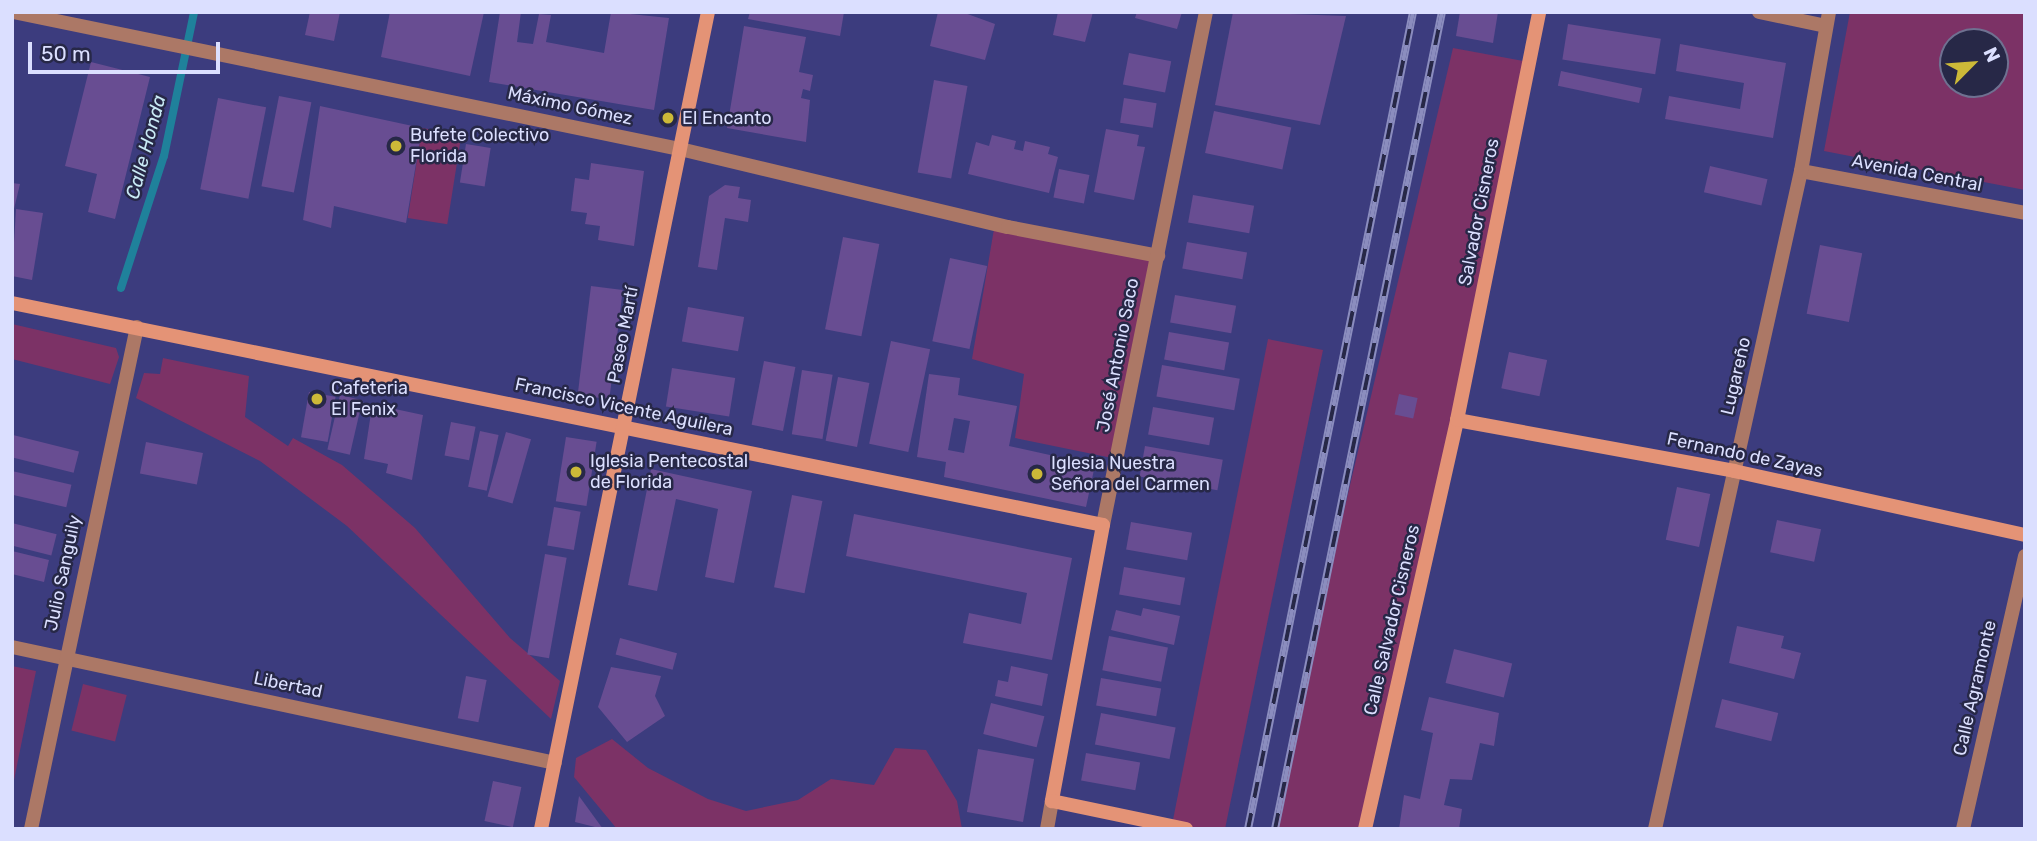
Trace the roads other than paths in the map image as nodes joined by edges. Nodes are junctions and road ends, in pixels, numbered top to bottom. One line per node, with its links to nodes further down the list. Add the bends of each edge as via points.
1 (13, 12): 7 (street, Máximo Gómez)
2 (708, 12): 7 (street, Paseo Martí)
3 (1206, 12): 10 (street, José Antonio Saco)
4 (1539, 12): 13 (street, Salvador Cisneros)
5 (1759, 12): 6 (street)
6 (1828, 19): 8 (street, Lugareño)
7 (680, 149): 10 (street, Máximo Gómez, via 1007,227); 14 (street, Paseo Martí)
8 (1801, 171): 9 (street, Avenida Central); 15 (street, Lugareño)
9 (2025, 213)
10 (1158, 256): 16 (street, José Antonio Saco)
11 (12, 303): 12 (street, Francisco Vicente Aguilera)
12 (137, 327): 14 (street, Francisco Vicente Aguilera); 20 (street, Julio Sanguily)
13 (1457, 420): 15 (street, Fernando de Zayas); 27 (street, Calle Salvador Cisneros)
14 (625, 427): 16 (street, Francisco Vicente Aguilera); 21 (street, Paseo Martí)
15 (1734, 471): 17 (street, Fernando de Zayas); 28 (street, Lugareño)
16 (1104, 526): 22 (street, José Antonio Saco)
17 (2025, 535)
18 (2025, 556): 29 (street, Calle Agramonte)
19 (12, 647): 20 (street, Libertad)
20 (65, 657): 21 (street, Libertad); 23 (street, Julio Sanguily)
21 (555, 763): 24 (street, Paseo Martí)
22 (1052, 802): 25 (street, José Antonio Saco); 26 (street)
23 (31, 829)
24 (541, 829)
25 (1046, 829)
26 (1186, 829)
27 (1365, 829)
28 (1655, 829)
29 (1963, 829)

